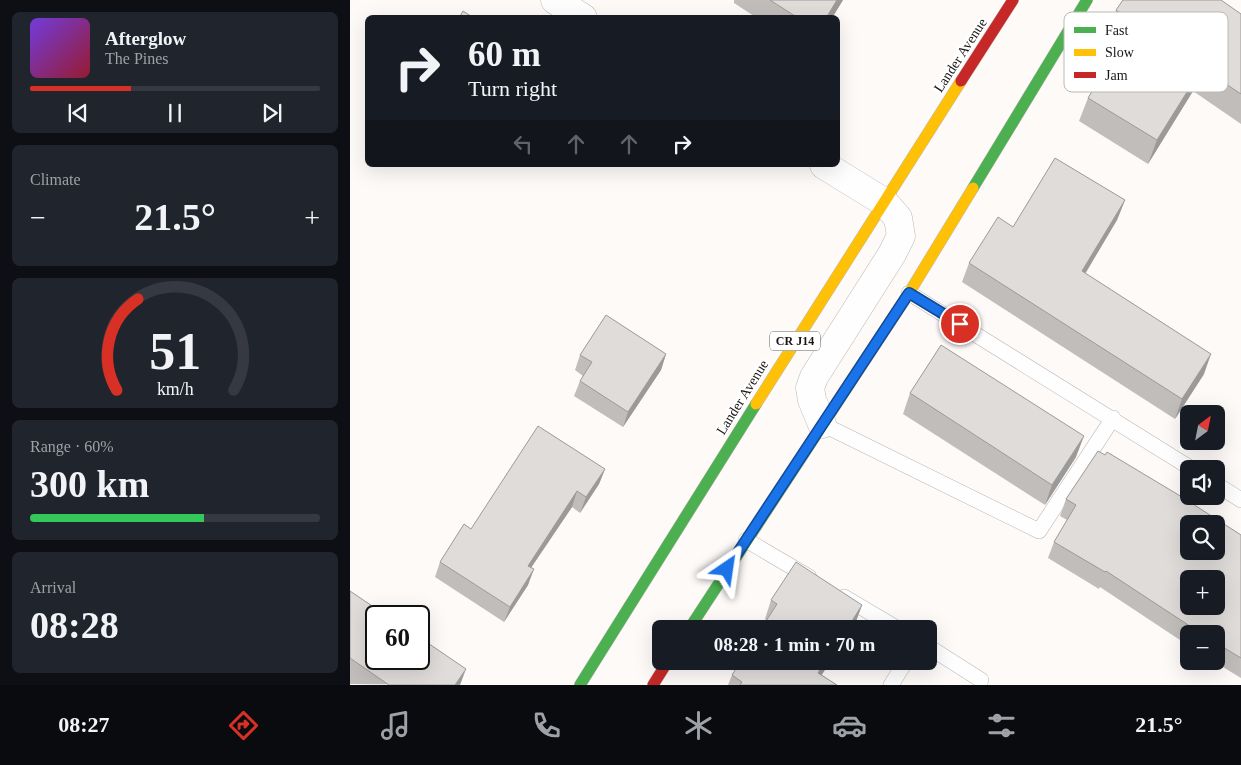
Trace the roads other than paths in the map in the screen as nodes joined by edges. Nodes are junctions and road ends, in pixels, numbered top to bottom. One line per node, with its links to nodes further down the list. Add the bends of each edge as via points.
1 (555, 0): 5 (street)
2 (1014, 0): 8 (main road, Lander Avenue / CR J14)
3 (1087, 0): 4 (main road)
4 (1080, 12)
5 (578, 15)
6 (1064, 38): 9 (main road)
7 (827, 167): 8 (street)
8 (884, 202): 11 (street, via 898,218 901,236 814,376 810,388 812,400); 22 (main road, Lander Avenue / CR J14)
9 (909, 293): 10 (lane); 11 (main road)
10 (1113, 418): 11 (lane, via 1039,531); 12 (lane)
11 (822, 424): 15 (main road)
12 (1180, 461)
13 (1225, 490): 14 (lane)
14 (1241, 500)
15 (746, 540): 16 (main road); 17 (lane)
16 (695, 620)
17 (883, 620)
18 (937, 652): 21 (lane)
19 (662, 670): 23 (main road)
20 (900, 670): 24 (lane)
21 (981, 680)
22 (580, 685)
23 (653, 685)
24 (891, 685)

